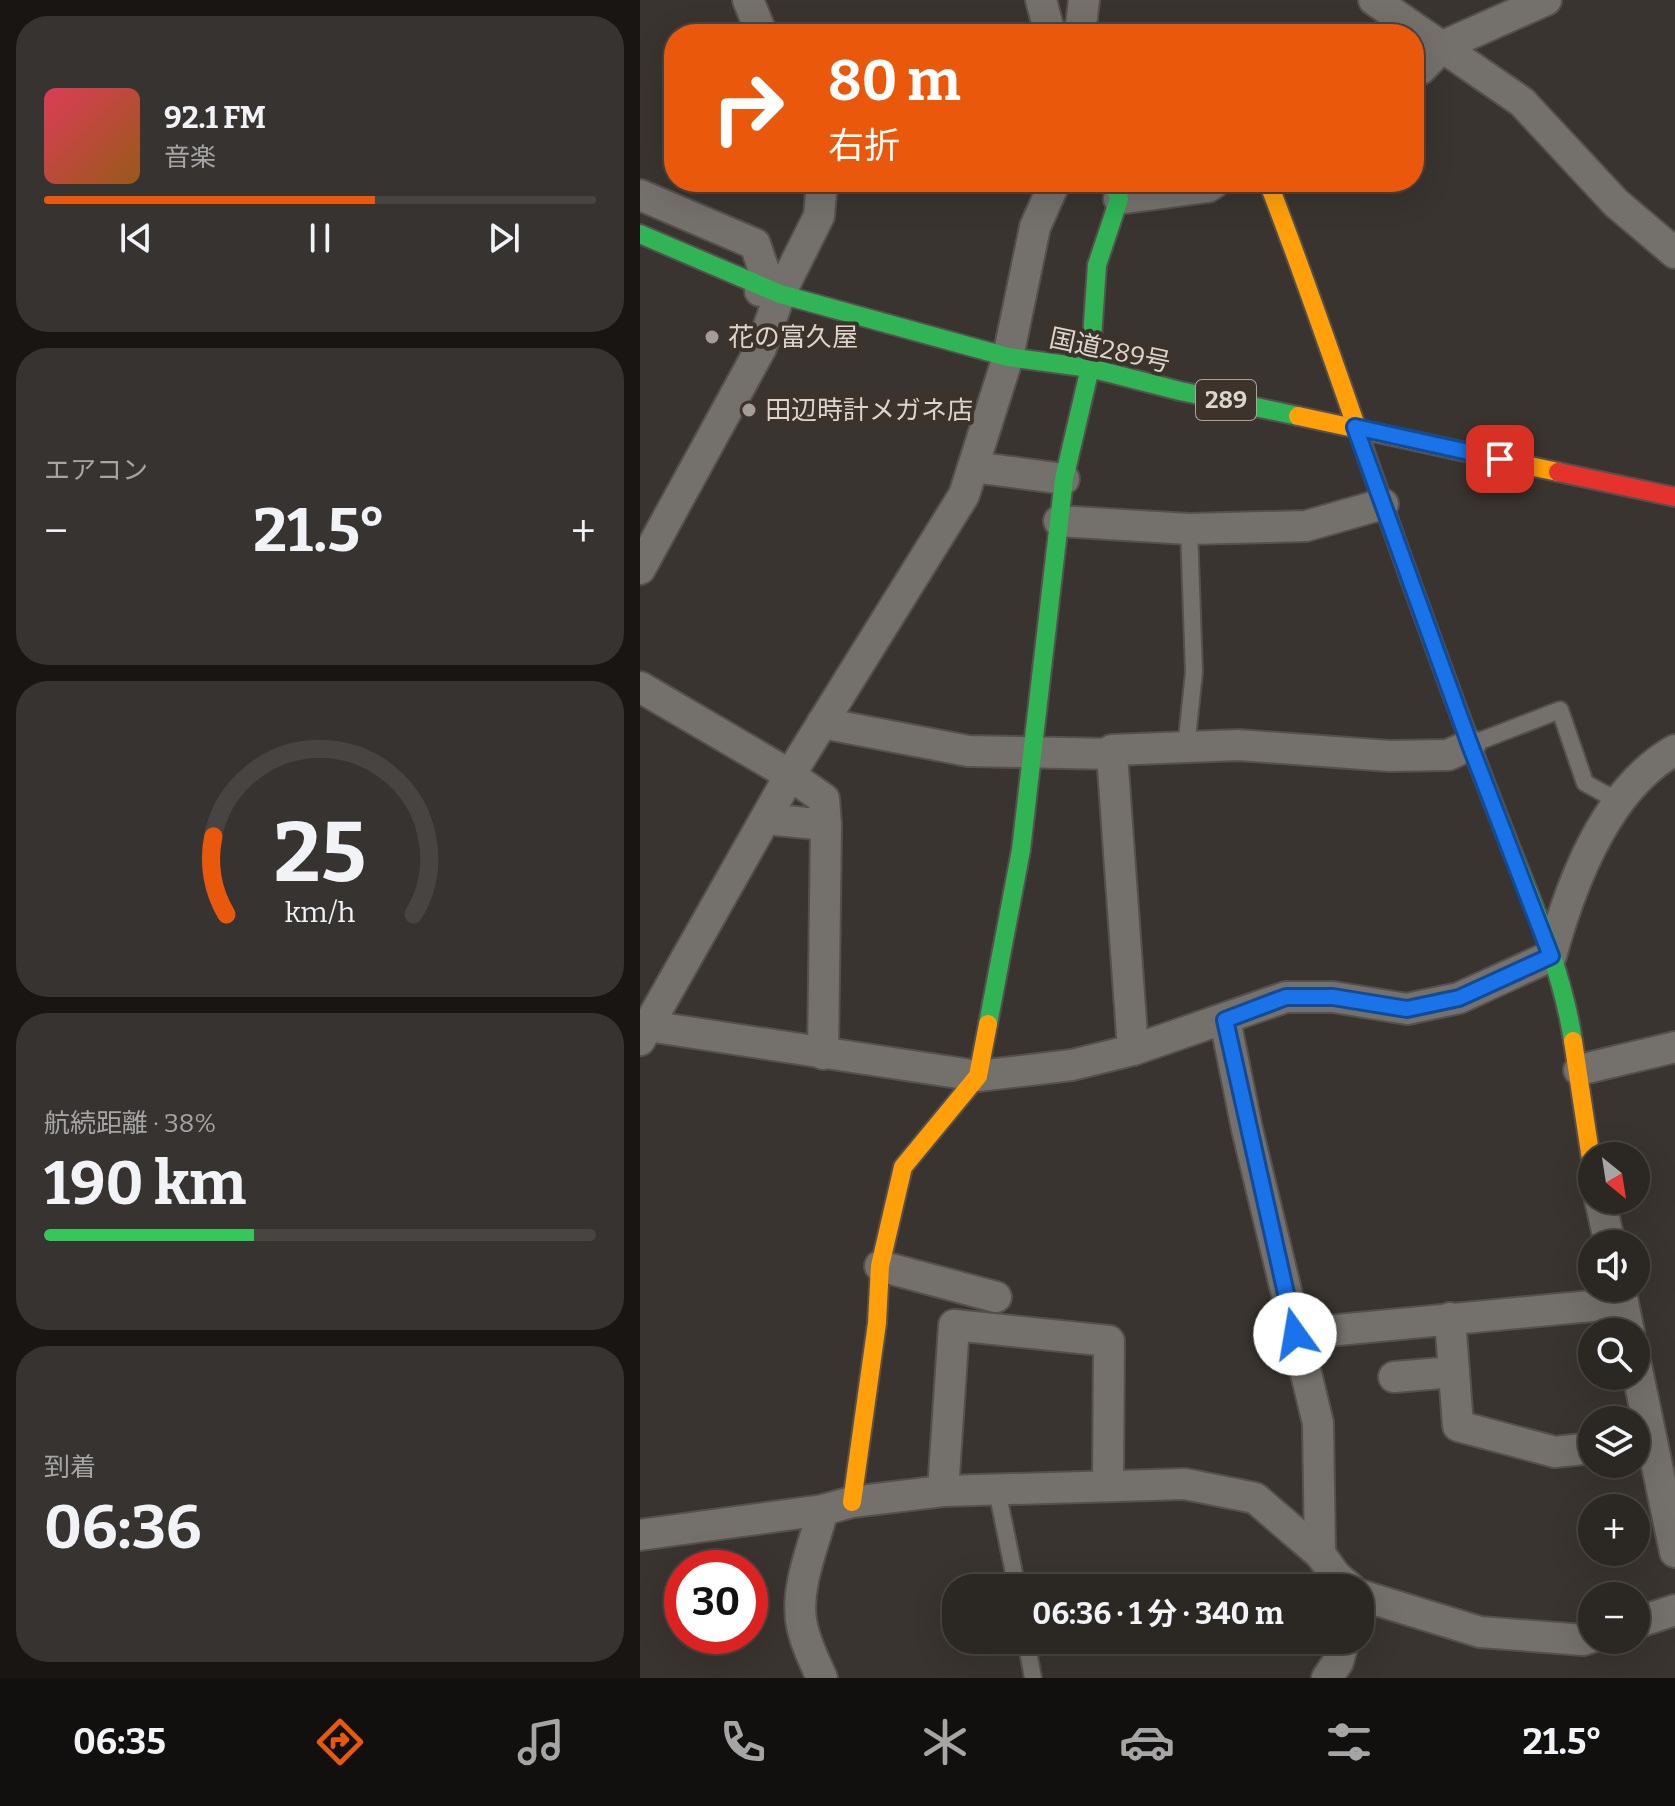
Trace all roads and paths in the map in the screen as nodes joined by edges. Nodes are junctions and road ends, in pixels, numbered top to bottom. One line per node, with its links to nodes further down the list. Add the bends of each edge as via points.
1 (748, 0): 6 (street)
2 (1041, 0): 7 (street)
3 (1084, 0): 8 (street)
4 (1376, 0): 9 (street)
5 (1546, 0): 11 (street)
6 (758, 24)
7 (1047, 24)
8 (1081, 24)
9 (1411, 24)
10 (1424, 33): 11 (street)
11 (1443, 46): 12 (street); 19 (street, via 1522,102 1616,203)
12 (1424, 66)
13 (821, 192): 21 (street, via 819,216)
14 (1051, 192): 22 (street, via 1035,227)
15 (1116, 192): 23 (main road, via 1097,265)
16 (1272, 192): 24 (main road)
17 (640, 195): 21 (street, via 755,244)
18 (640, 234): 21 (main road, 国道289号 / 289)
19 (1672, 247)
20 (640, 252): 21 (street, via 732,292)
21 (776, 292): 22 (main road, 国道289号 / 289); 31 (street, via 761,348)
22 (1008, 357): 23 (main road, 国道289号 / 289); 25 (street)
23 (1090, 368): 24 (main road, 国道289号 / 289); 26 (main road)
24 (1355, 427): 27 (main road, 国道289号 / 289); 28 (main road)
25 (973, 467): 26 (street); 33 (street, via 964,495)
26 (1064, 479): 29 (main road)
27 (1675, 497)
28 (1383, 504): 30 (street, via 1306,526); 34 (main road)
29 (1059, 521): 30 (street); 37 (main road)
30 (1189, 529): 35 (lane, via 1194,672)
31 (640, 569)
32 (640, 687): 39 (street)
33 (822, 723): 37 (street, via 968,751); 39 (street)
34 (1470, 745): 35 (street, via 1448,755 1390,756 1238,745); 40 (lane, via 1560,710 1585,783); 43 (main road)
35 (1186, 748): 38 (street)
36 (1675, 750): 40 (street, via 1654,762)
37 (1034, 753): 38 (street); 50 (main road)
38 (1112, 754): 47 (street)
39 (790, 775): 41 (street); 42 (street, via 824,799)
40 (1620, 802): 43 (street, via 1596,834)
41 (766, 819): 42 (street); 45 (street)
42 (826, 825): 48 (street)
43 (1551, 956): 44 (street, via 1459,998 1407,1009 1333,997 1286,997); 49 (main road)
44 (1225, 1020): 47 (street); 56 (street)
45 (644, 1033): 48 (street)
46 (1675, 1047): 49 (street)
47 (1133, 1050): 50 (street, via 1072,1065)
48 (823, 1054): 50 (street)
49 (1579, 1070): 51 (main road)
50 (978, 1076): 52 (main road, via 903,1167)
51 (1589, 1142)
52 (880, 1266): 53 (street); 64 (main road)
53 (996, 1297)
54 (1624, 1308): 55 (street)
55 (1450, 1318): 56 (street); 57 (street)
56 (1295, 1334): 68 (street, via 1318,1423)
57 (1454, 1372): 58 (street); 59 (street, via 1458,1426 1555,1452)
58 (1394, 1377)
59 (1578, 1450)
60 (1650, 1463): 67 (street)
61 (1108, 1484): 62 (street); 63 (street, via 1109,1341 954,1325); 68 (street, via 1185,1484 1255,1498)
62 (997, 1490): 63 (street); 69 (lane)
63 (943, 1491): 64 (street)
64 (852, 1502): 65 (street)
65 (823, 1510): 66 (street); 77 (street, via 802,1589 801,1623)
66 (640, 1535)
67 (1675, 1552)
68 (1320, 1554): 70 (street)
69 (1014, 1574)
70 (1335, 1574)
71 (1374, 1599): 74 (street, via 1480,1632)
72 (1675, 1610): 73 (street)
73 (1650, 1618)
74 (1578, 1640)
75 (1029, 1654): 78 (lane)
76 (1340, 1654): 79 (street)
77 (822, 1678)
78 (1033, 1678)
79 (1327, 1678)

